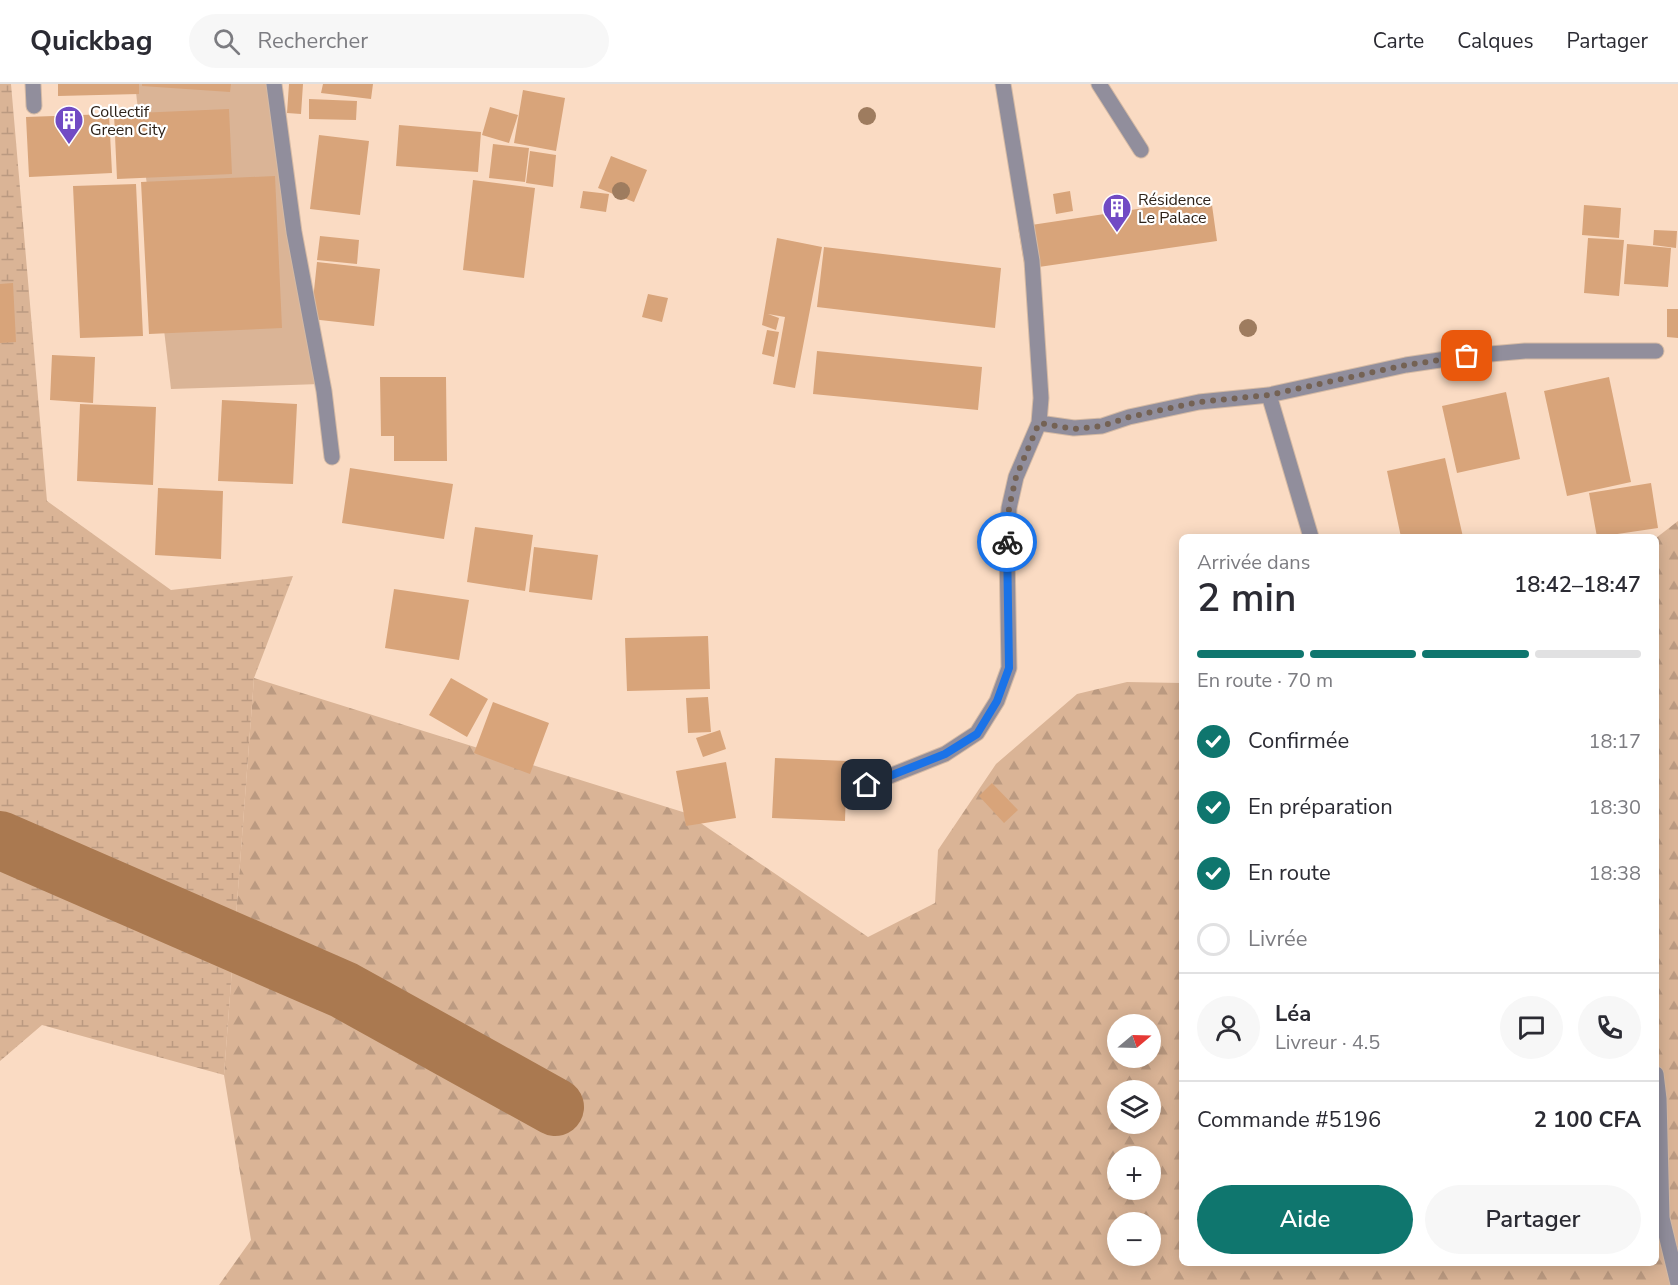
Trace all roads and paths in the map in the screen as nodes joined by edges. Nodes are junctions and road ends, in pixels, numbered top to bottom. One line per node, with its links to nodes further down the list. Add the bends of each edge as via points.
1 (33, 84): 5 (street)
2 (274, 84): 10 (street)
3 (1003, 84): 9 (street, via 1032,261 1041,398)
4 (1099, 84): 6 (street)
5 (34, 106)
6 (1142, 150)
7 (1656, 351): 8 (street, via 1525,351 1467,356)
8 (1269, 395): 9 (street, via 1199,402 1102,426 1074,429); 11 (street)
9 (1039, 423): 12 (street, via 1016,477 1009,508 1009,668 997,701 977,734 945,754)
10 (332, 457)
11 (1310, 534)
12 (867, 785)
13 (1659, 1099): 14 (street, via 1662,1218)
14 (1678, 1284)

